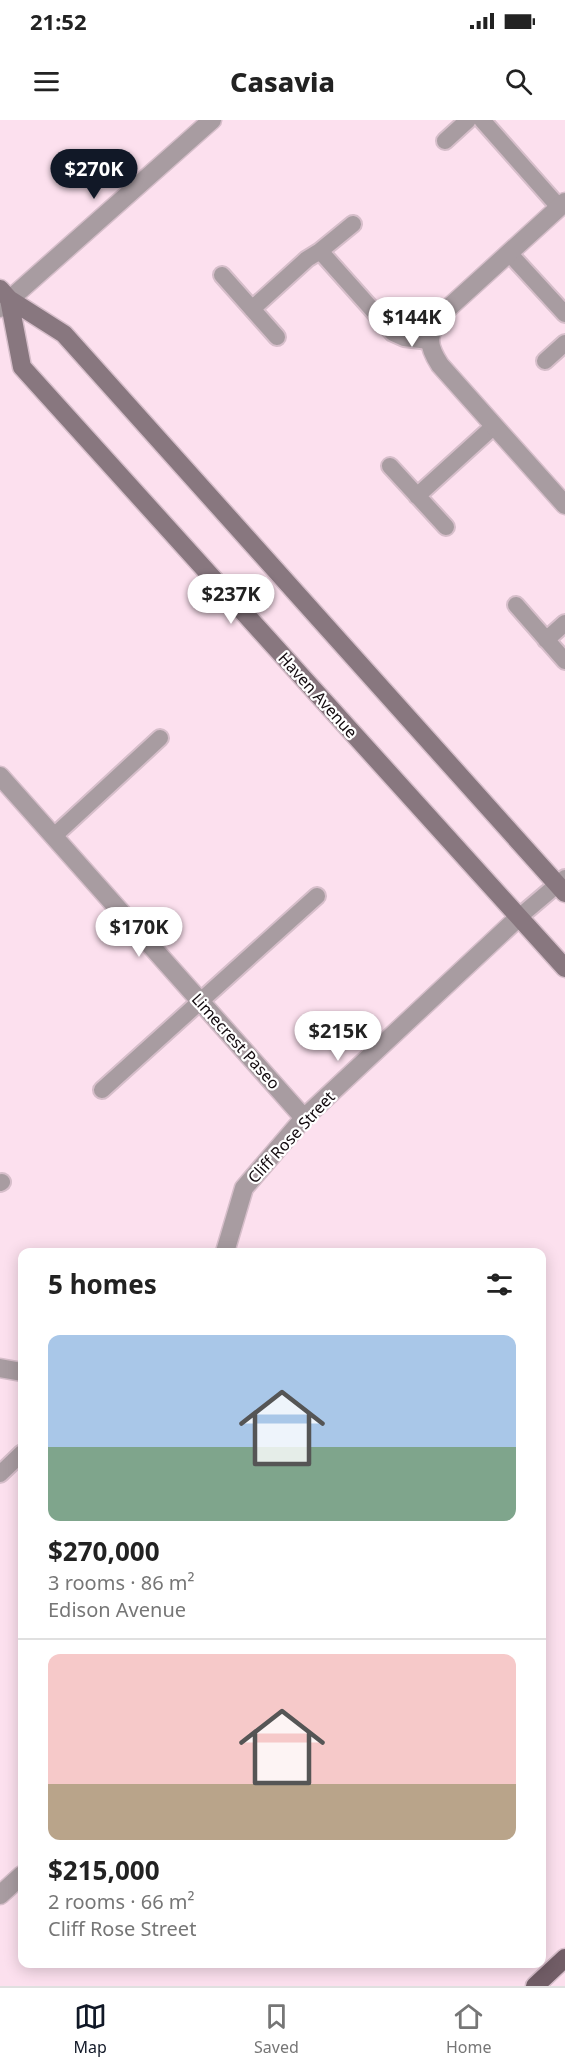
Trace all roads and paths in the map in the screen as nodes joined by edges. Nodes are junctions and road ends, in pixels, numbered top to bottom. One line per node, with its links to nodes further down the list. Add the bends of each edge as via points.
1 (212, 120): 10 (street)
2 (468, 120): 4 (lane)
3 (482, 120): 5 (lane)
4 (445, 141)
5 (562, 205): 8 (street)
6 (352, 224): 7 (lane)
7 (320, 251): 11 (lane); 14 (lane, via 393,333)
8 (509, 253): 12 (lane); 14 (street, via 442,313)
9 (222, 275): 11 (lane)
10 (3, 298): 29 (street, via 64,334); 31 (street, Haven Avenue, via 22,367)
11 (252, 309): 13 (lane)
12 (565, 314)
13 (277, 337)
14 (429, 341): 17 (street, via 440,365)
15 (565, 343): 16 (lane)
16 (545, 360)
17 (494, 426): 19 (lane); 20 (street)
18 (390, 466): 19 (lane)
19 (417, 496): 21 (lane)
20 (565, 505)
21 (446, 527)
22 (516, 605): 24 (lane)
23 (565, 623): 24 (lane)
24 (546, 640): 25 (lane)
25 (565, 661)
26 (160, 738): 28 (lane)
27 (0, 776): 28 (street, Limecrest Paseo)
28 (54, 836): 33 (street, Limecrest Paseo)
29 (562, 885): 31 (lane)
30 (317, 896): 33 (lane)
31 (519, 917): 32 (street, Haven Avenue); 35 (street, Cliff Rose Street)
32 (565, 968)
33 (200, 1000): 34 (lane); 35 (street, Limecrest Paseo)
34 (102, 1090)
35 (304, 1118): 36 (street, Cliff Rose Street, via 244,1188)
36 (226, 1248)
37 (0, 1368): 38 (street)
38 (18, 1371)
39 (18, 1457): 40 (lane)
40 (0, 1474)
41 (18, 1879): 42 (street)
42 (0, 1895)
43 (565, 1958): 44 (main road)
44 (535, 1986)

